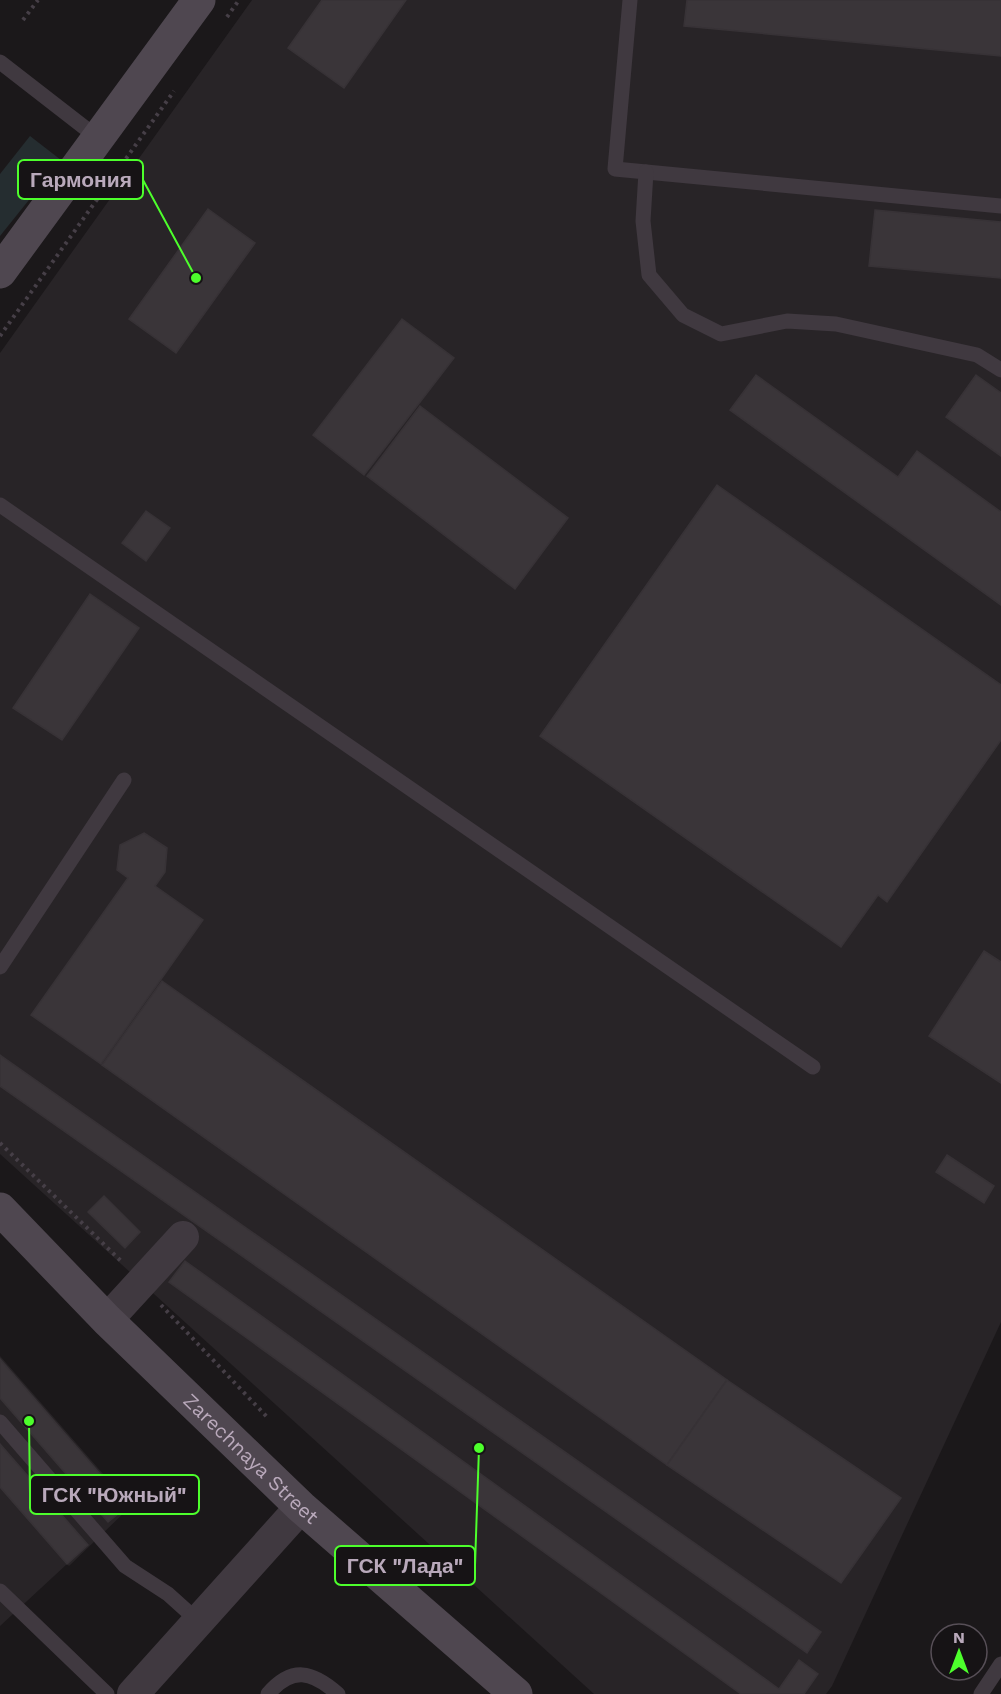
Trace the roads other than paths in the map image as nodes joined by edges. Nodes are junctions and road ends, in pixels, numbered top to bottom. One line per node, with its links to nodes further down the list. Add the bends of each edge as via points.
1 (199, 0): 4 (street)
2 (630, 0): 5 (lane, via 615,169)
3 (0, 62): 4 (lane)
4 (98, 138): 7 (street)
5 (646, 172): 6 (lane); 8 (lane, via 643,221 649,275 683,315 720,334 787,321 836,324 977,355)
6 (1001, 206)
7 (0, 272)
8 (1001, 370)
9 (0, 505): 12 (lane)
10 (124, 780): 11 (lane)
11 (0, 967)
12 (813, 1067)
13 (0, 1209): 15 (street, Zarechnaya Street)
14 (183, 1237): 15 (street)
15 (107, 1320): 17 (street, Zarechnaya Street)
16 (0, 1422): 19 (lane, via 125,1566 168,1594)
17 (301, 1507): 19 (street); 25 (street, Zarechnaya Street)
18 (0, 1591): 21 (lane)
19 (198, 1621): 22 (street)
20 (1001, 1664): 26 (lane)
21 (106, 1694)
22 (133, 1694)
23 (267, 1694): 24 (lane, via 293,1675 309,1675)
24 (338, 1694)
25 (516, 1694)
26 (981, 1694)

